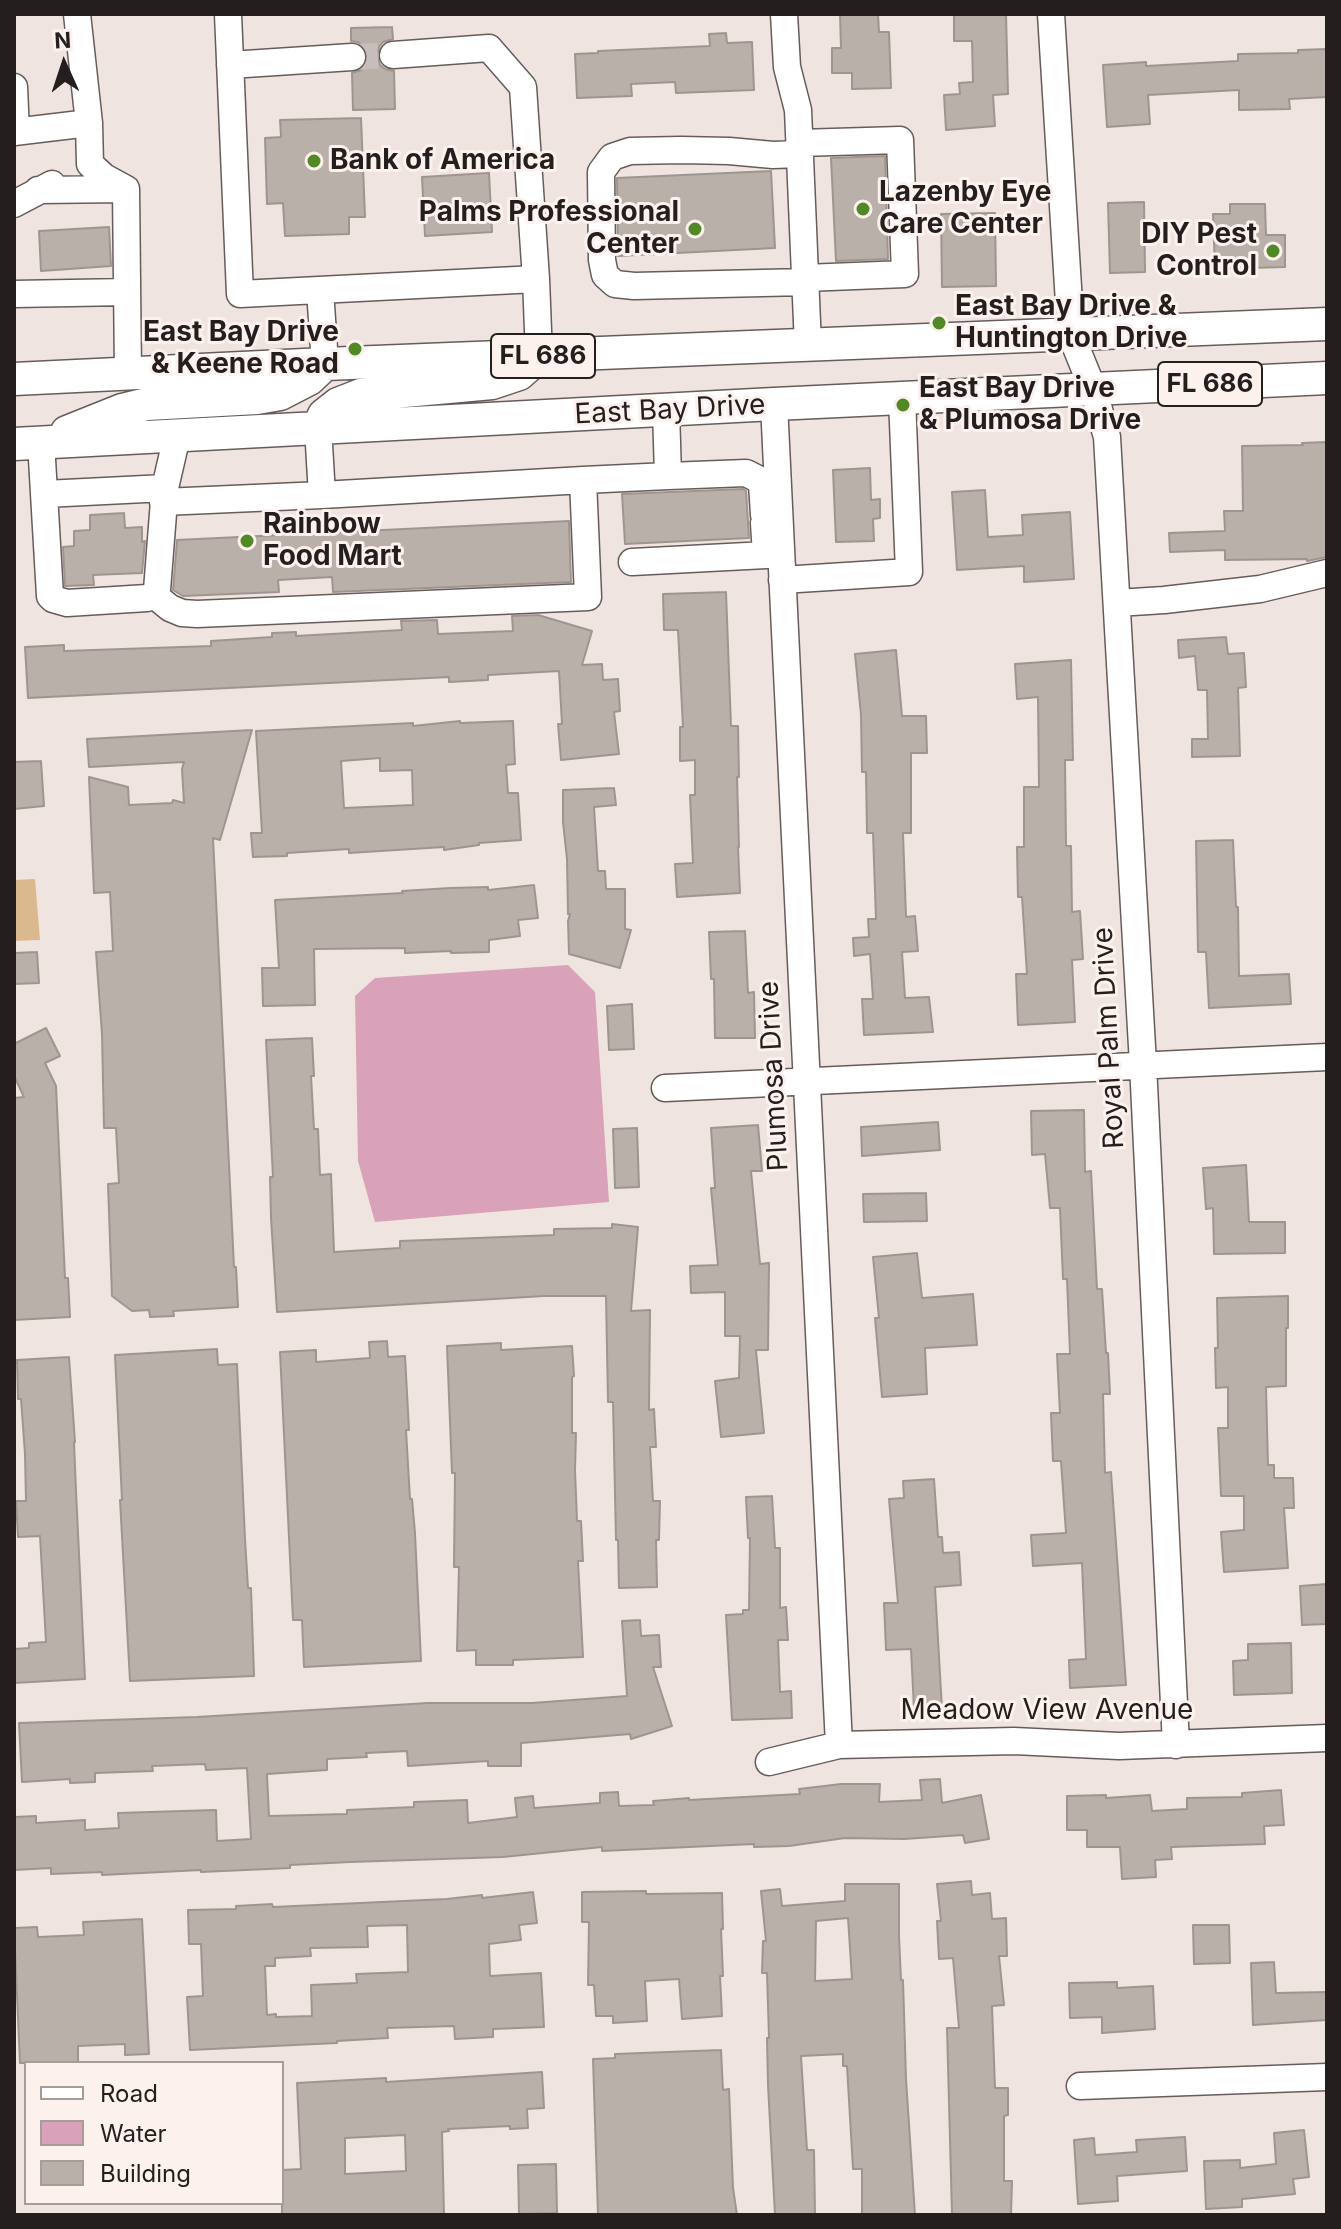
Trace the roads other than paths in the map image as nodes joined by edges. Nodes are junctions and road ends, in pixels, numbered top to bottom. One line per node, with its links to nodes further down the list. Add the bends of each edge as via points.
1 (77, 14): 9 (street)
2 (228, 14): 7 (street)
3 (784, 14): 11 (street)
4 (1051, 14): 22 (street, Royal Palm Drive)
5 (393, 55): 16 (street, via 489,48 523,87)
6 (352, 57): 7 (street)
7 (230, 65): 18 (street, via 240,294)
8 (14, 87): 10 (street)
9 (89, 123): 10 (street); 12 (street)
10 (15, 132)
11 (800, 148): 17 (street); 17 (street, via 900,140 905,274); 17 (street, via 773,155 681,150 630,151 612,157 601,172 602,260 605,275 615,284 634,286)
12 (90, 164): 13 (street); 14 (street)
13 (126, 189): 14 (street); 19 (street)
14 (38, 190): 15 (street)
15 (14, 204)
16 (536, 279): 18 (street); 24 (street)
17 (805, 280): 23 (street)
18 (320, 290): 25 (street)
19 (127, 292): 20 (street); 26 (street)
20 (14, 294)
21 (1327, 324): 22 (main road, East Bay Drive / FL 686)
22 (1071, 335): 23 (main road, East Bay Drive / FL 686); 29 (street, Royal Palm Drive)
23 (808, 346): 24 (main road, East Bay Drive / FL 686)
24 (539, 356): 25 (main road, East Bay Drive / FL 686); 33 (main road, via 519,374 492,383 361,395 338,404)
25 (325, 364): 26 (main road, East Bay Drive / FL 686); 35 (main road, via 280,394 147,404)
26 (128, 374): 28 (main road, East Bay Drive / FL 686)
27 (1327, 378): 29 (main road, East Bay Drive / FL 686)
28 (14, 379)
29 (1093, 389): 30 (main road, East Bay Drive / FL 686); 46 (street, Royal Palm Drive, via 1107,437)
30 (902, 398): 31 (main road, East Bay Drive / FL 686); 44 (street, via 909,572)
31 (774, 404): 32 (main road, East Bay Drive / FL 686); 41 (street, Plumosa Drive)
32 (666, 410): 33 (main road, East Bay Drive / FL 686); 36 (street)
33 (318, 428): 34 (main road, East Bay Drive / FL 686); 40 (street)
34 (177, 436): 35 (main road, East Bay Drive / FL 686); 39 (street)
35 (28, 443): 38 (street)
36 (668, 476): 37 (street); 41 (street, via 746,473 762,484)
37 (583, 480): 40 (street); 45 (street, via 588,597 197,614 170,608)
38 (45, 494): 39 (street); 45 (street, via 53,599 67,603)
39 (164, 495): 40 (street); 45 (street)
40 (322, 495)
41 (772, 523): 42 (street, via 766,555); 44 (street, Plumosa Drive)
42 (632, 562)
43 (1327, 573): 46 (street, via 1260,589)
44 (782, 580): 49 (street, Plumosa Drive)
45 (154, 595)
46 (1117, 603): 48 (street, Royal Palm Drive)
47 (1327, 1057): 48 (street)
48 (1143, 1064): 49 (street); 53 (street, Royal Palm Drive)
49 (806, 1080): 50 (street); 52 (street, Plumosa Drive)
50 (665, 1088)
51 (1327, 1738): 53 (street, Meadow View Avenue)
52 (839, 1745): 53 (street, Meadow View Avenue); 54 (street, Meadow View Avenue)
53 (1176, 1745)
54 (769, 1762)
55 (1327, 2077): 56 (street)
56 (1080, 2086)

